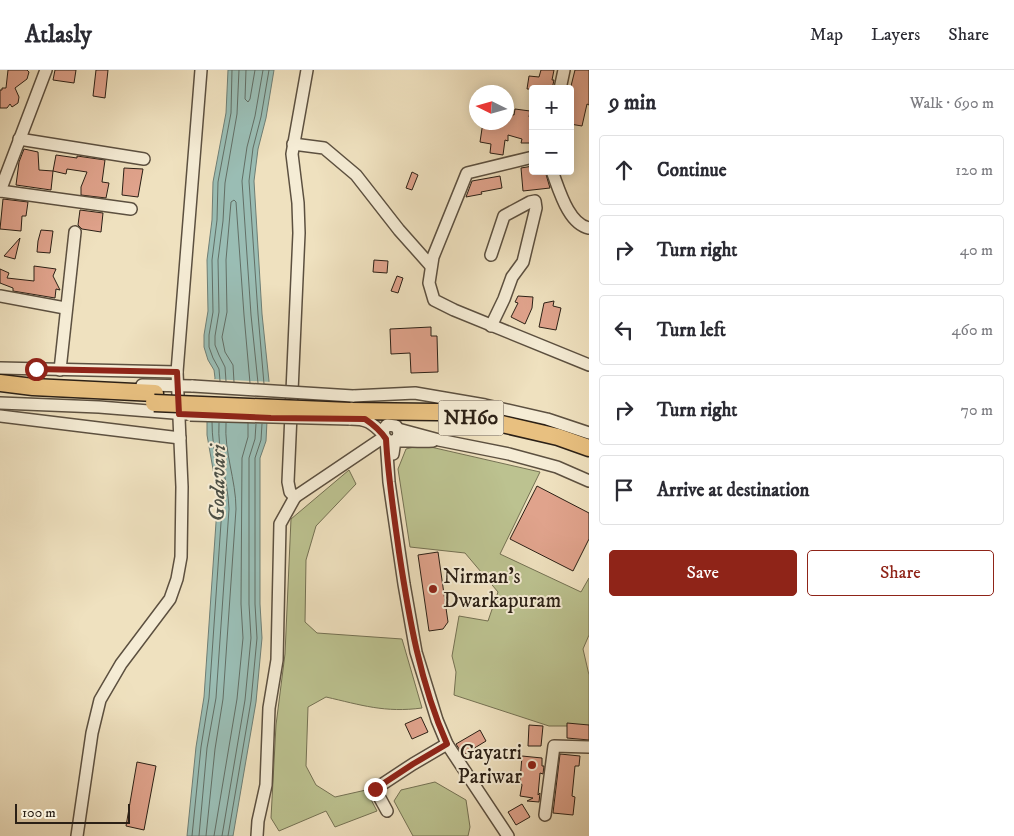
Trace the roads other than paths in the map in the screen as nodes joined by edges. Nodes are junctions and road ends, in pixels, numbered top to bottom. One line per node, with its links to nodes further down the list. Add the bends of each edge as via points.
1 (46, 70): 6 (street)
2 (201, 70): 23 (street)
3 (307, 70): 7 (street)
4 (564, 70): 5 (street)
5 (561, 85)
6 (19, 139): 8 (street); 11 (street)
7 (293, 144): 16 (street, via 324,148 356,175); 41 (street, via 299,233 288,482)
8 (144, 158)
9 (529, 158): 16 (street, via 467,173)
10 (554, 175): 13 (street, via 572,218 584,228)
11 (0, 191): 12 (street)
12 (131, 209)
13 (589, 228)
14 (74, 232): 18 (street)
15 (491, 255): 19 (street, via 504,216 535,201 523,262 512,277)
16 (431, 266): 19 (street, via 429,283 434,300)
17 (0, 296): 18 (street)
18 (65, 308): 22 (street)
19 (491, 326): 20 (street)
20 (589, 365)
21 (0, 368): 22 (street)
22 (60, 370): 23 (street)
23 (177, 372): 26 (street)
24 (0, 378): 26 (street)
25 (0, 383): 34 (highway, NH60, bridge, via 94,390 435,402 501,413)
26 (178, 386): 29 (street); 31 (street, bridge, via 353,396 415,394 485,405 547,419)
27 (0, 394): 37 (highway, NH60, bridge, via 94,401 438,412 539,432)
28 (0, 403): 29 (street)
29 (185, 414): 32 (street, bridge, via 365,419); 33 (street)
30 (0, 416): 33 (street)
31 (589, 433)
32 (389, 436): 35 (street); 36 (street); 38 (street); 39 (street); 41 (street)
33 (180, 438): 46 (street, via 182,557 177,579 170,599 121,664 100,700)
34 (589, 438)
35 (439, 440): 36 (street); 40 (street, via 548,464)
36 (416, 442): 38 (street)
37 (589, 448)
38 (394, 454): 39 (street)
39 (388, 468): 42 (street, via 416,652)
40 (589, 481)
41 (295, 497): 47 (street, via 280,524 277,660 269,708 266,785)
42 (447, 744): 44 (street, via 375,789); 48 (street)
43 (589, 747): 45 (street, via 554,746)
44 (387, 811)
45 (545, 815)
46 (77, 836)
47 (257, 836)
48 (508, 836)

